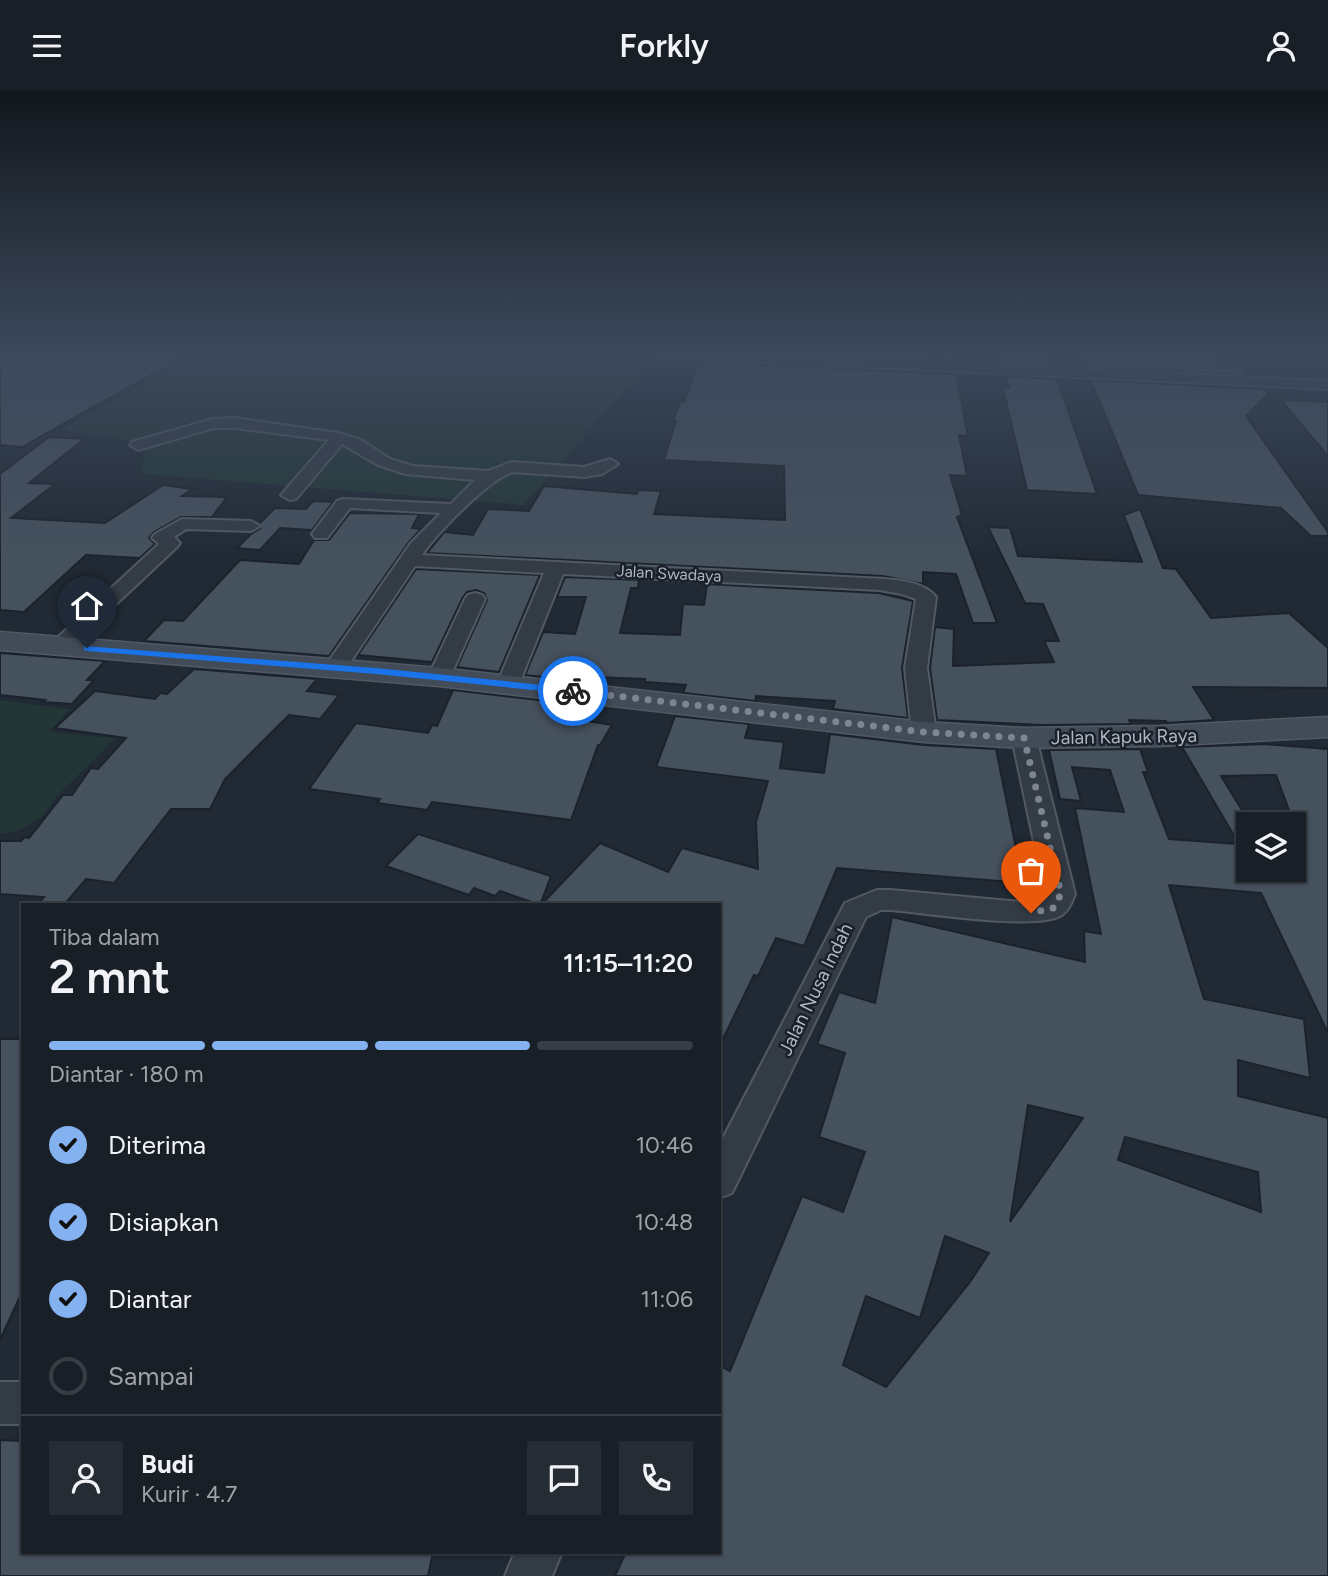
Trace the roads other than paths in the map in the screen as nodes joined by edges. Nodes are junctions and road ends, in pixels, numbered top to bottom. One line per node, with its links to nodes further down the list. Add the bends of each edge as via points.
1 (339, 438): 2 (street, via 224,423); 4 (street, via 411,471); 5 (street)
2 (138, 445)
3 (610, 464): 4 (street, via 584,472 512,467)
4 (490, 476): 6 (street)
5 (290, 495)
6 (454, 509): 8 (street, via 349,503); 9 (street)
7 (251, 526): 13 (street, via 179,524 161,538 171,543)
8 (321, 534)
9 (410, 560): 10 (street, Jalan Swadaya); 14 (street)
10 (556, 566): 16 (street); 18 (street, Jalan Swadaya, via 911,590 926,597 916,668)
11 (475, 599): 15 (street)
12 (0, 641): 13 (main road, Jalan Kapuk Raya)
13 (60, 646): 14 (main road, Jalan Kapuk Raya)
14 (335, 667): 15 (main road, Jalan Kapuk Raya)
15 (439, 677): 16 (main road, Jalan Kapuk Raya)
16 (508, 684): 18 (main road, Jalan Kapuk Raya)
17 (1328, 727): 19 (main road, Jalan Kapuk Raya, via 1160,737)
18 (924, 732): 19 (main road, Jalan Kapuk Raya)
19 (1024, 738): 20 (street, Jalan Nusa Indah, via 1061,894 1059,902 1044,912 1031,913 891,900 855,910)
20 (721, 1178)
21 (0, 1403): 22 (street)
22 (21, 1403)
23 (538, 1554): 24 (street)
24 (528, 1576)

